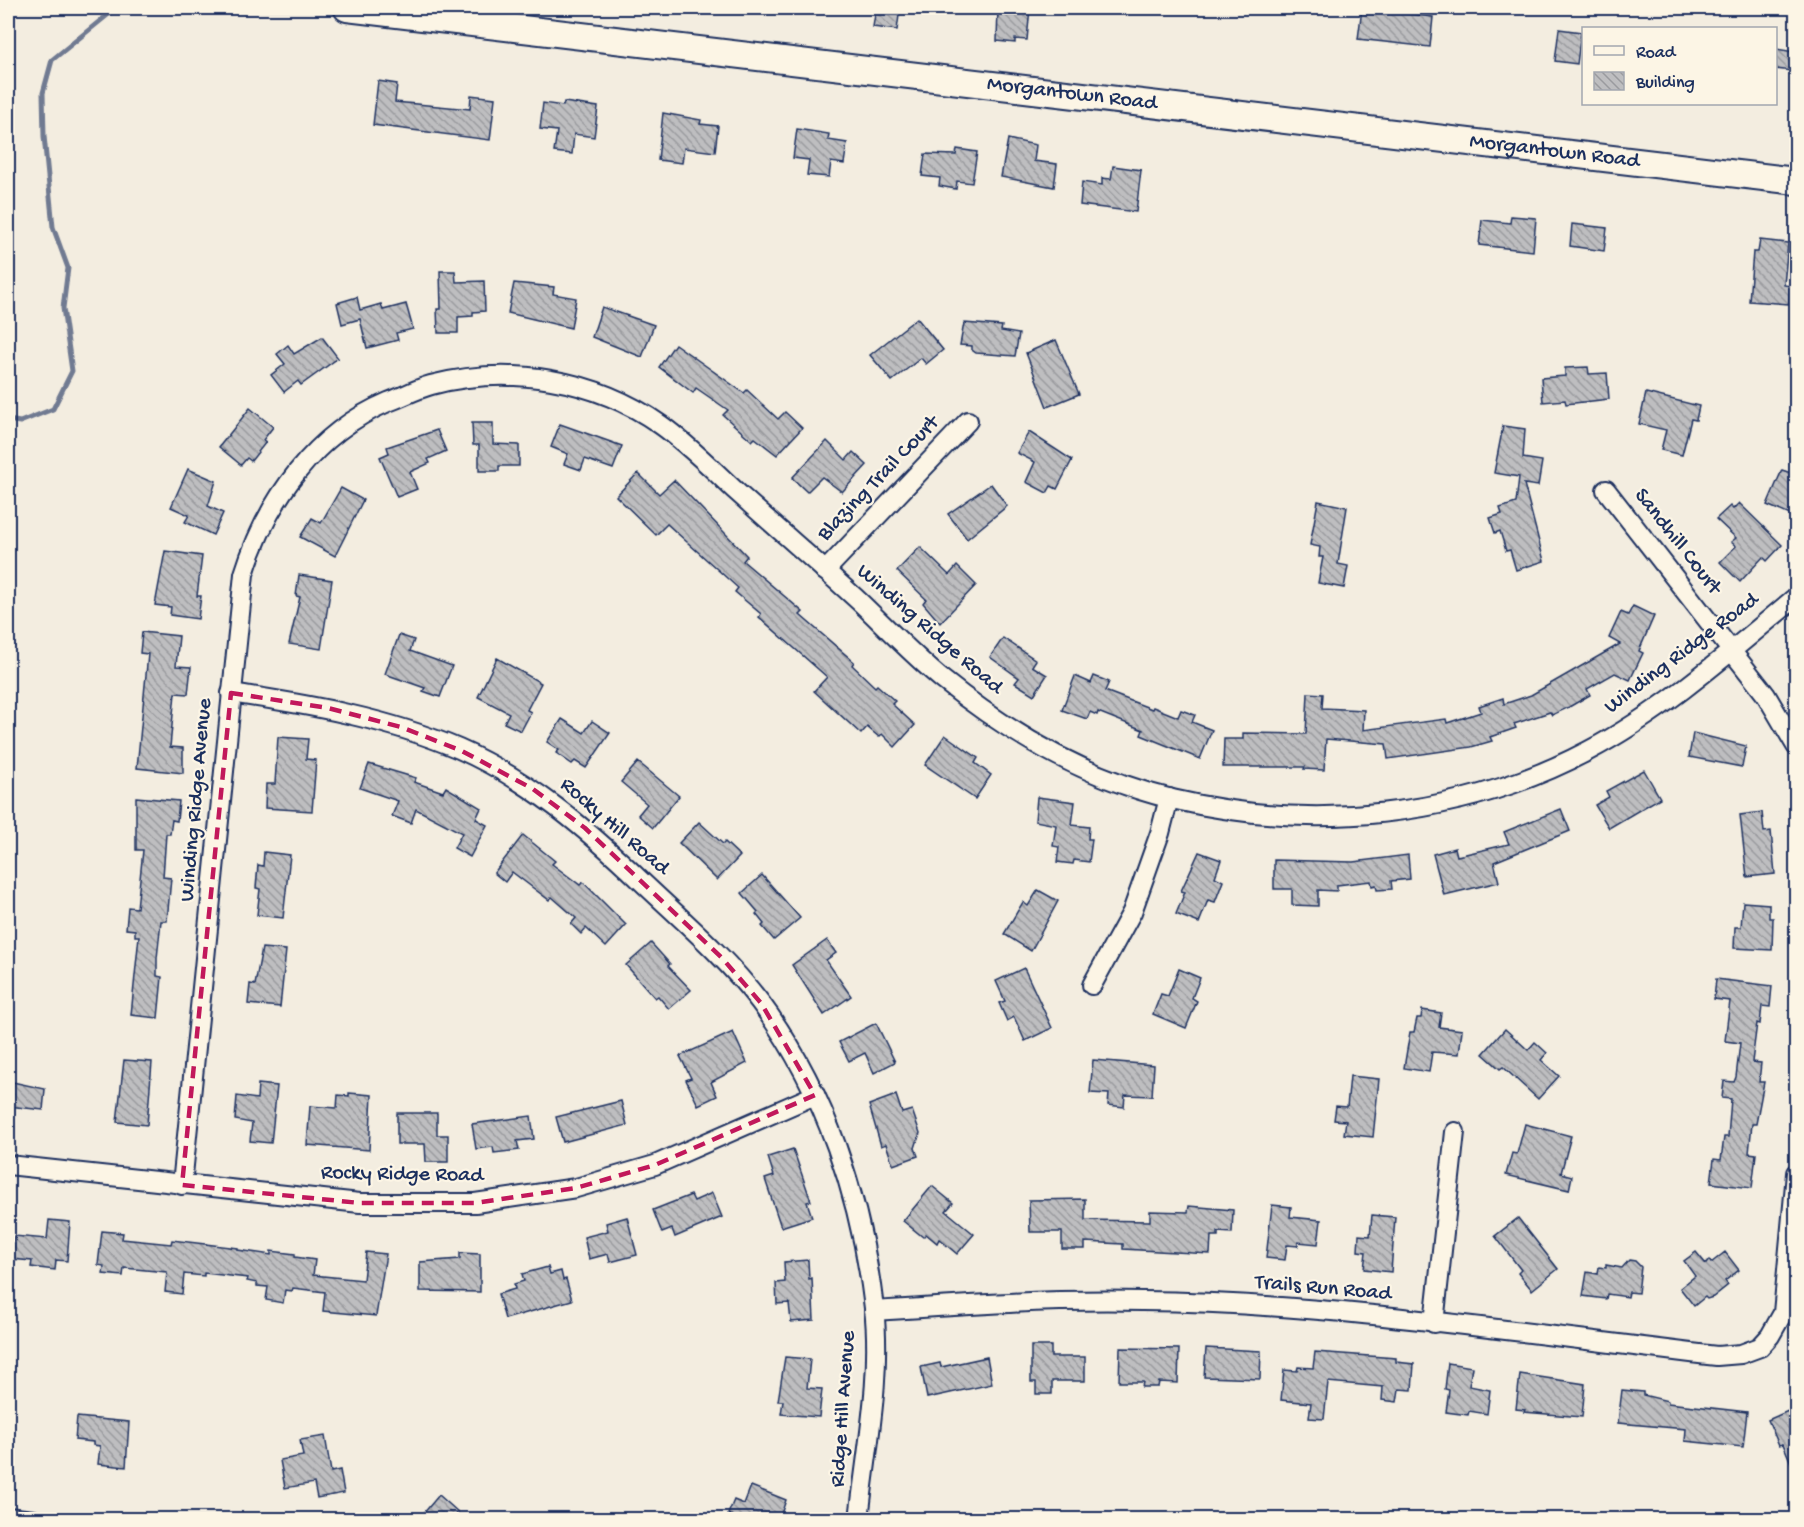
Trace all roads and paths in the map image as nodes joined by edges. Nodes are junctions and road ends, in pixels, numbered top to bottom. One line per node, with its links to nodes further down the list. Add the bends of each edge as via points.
1 (347, 8): 2 (main road, Morgantown Road)
2 (1797, 182)
3 (968, 421): 6 (street, Blazing Trail Court)
4 (323, 444): 6 (street, Winding Ridge Road, via 370,410 429,385 493,375 574,384 620,401 662,425); 9 (street, Winding Ridge Avenue, via 285,486 256,536 244,574)
5 (1606, 490): 8 (street, Sandhill Court)
6 (825, 571): 11 (street, Winding Ridge Road, via 940,678 999,722 1086,770)
7 (1797, 597): 8 (street, Winding Ridge Road)
8 (1731, 651): 10 (street, Sandhill Court, via 1766,695); 11 (street, Winding Ridge Road, via 1657,708 1588,752 1520,781 1459,800 1405,811 1314,817 1240,812)
9 (231, 693): 13 (street, Rocky Hill Road, via 328,708 401,727 462,750 533,789 585,828 722,958 760,1003); 17 (street, Winding Ridge Avenue)
10 (1797, 746)
11 (1168, 798): 12 (street, via 1132,912)
12 (1092, 985)
13 (815, 1095): 17 (street, Rocky Ridge Road, via 655,1166 576,1188 475,1203 360,1203); 18 (street, Ridge Hill Avenue, via 851,1185 862,1227)
14 (1455, 1132): 19 (street)
15 (8, 1165): 17 (street, Rocky Ridge Road)
16 (1797, 1173): 19 (street, Trails Run Road, via 1783,1313 1764,1344 1741,1354 1717,1356)
17 (182, 1185)
18 (874, 1311): 19 (street, Trails Run Road, via 1014,1302 1143,1300 1273,1307); 23 (street, Ridge Hill Avenue, via 876,1361)
19 (1434, 1323)
20 (8, 1517): 21 (street)
21 (28, 1519): 22 (street)
22 (33, 1520)
23 (859, 1520)

